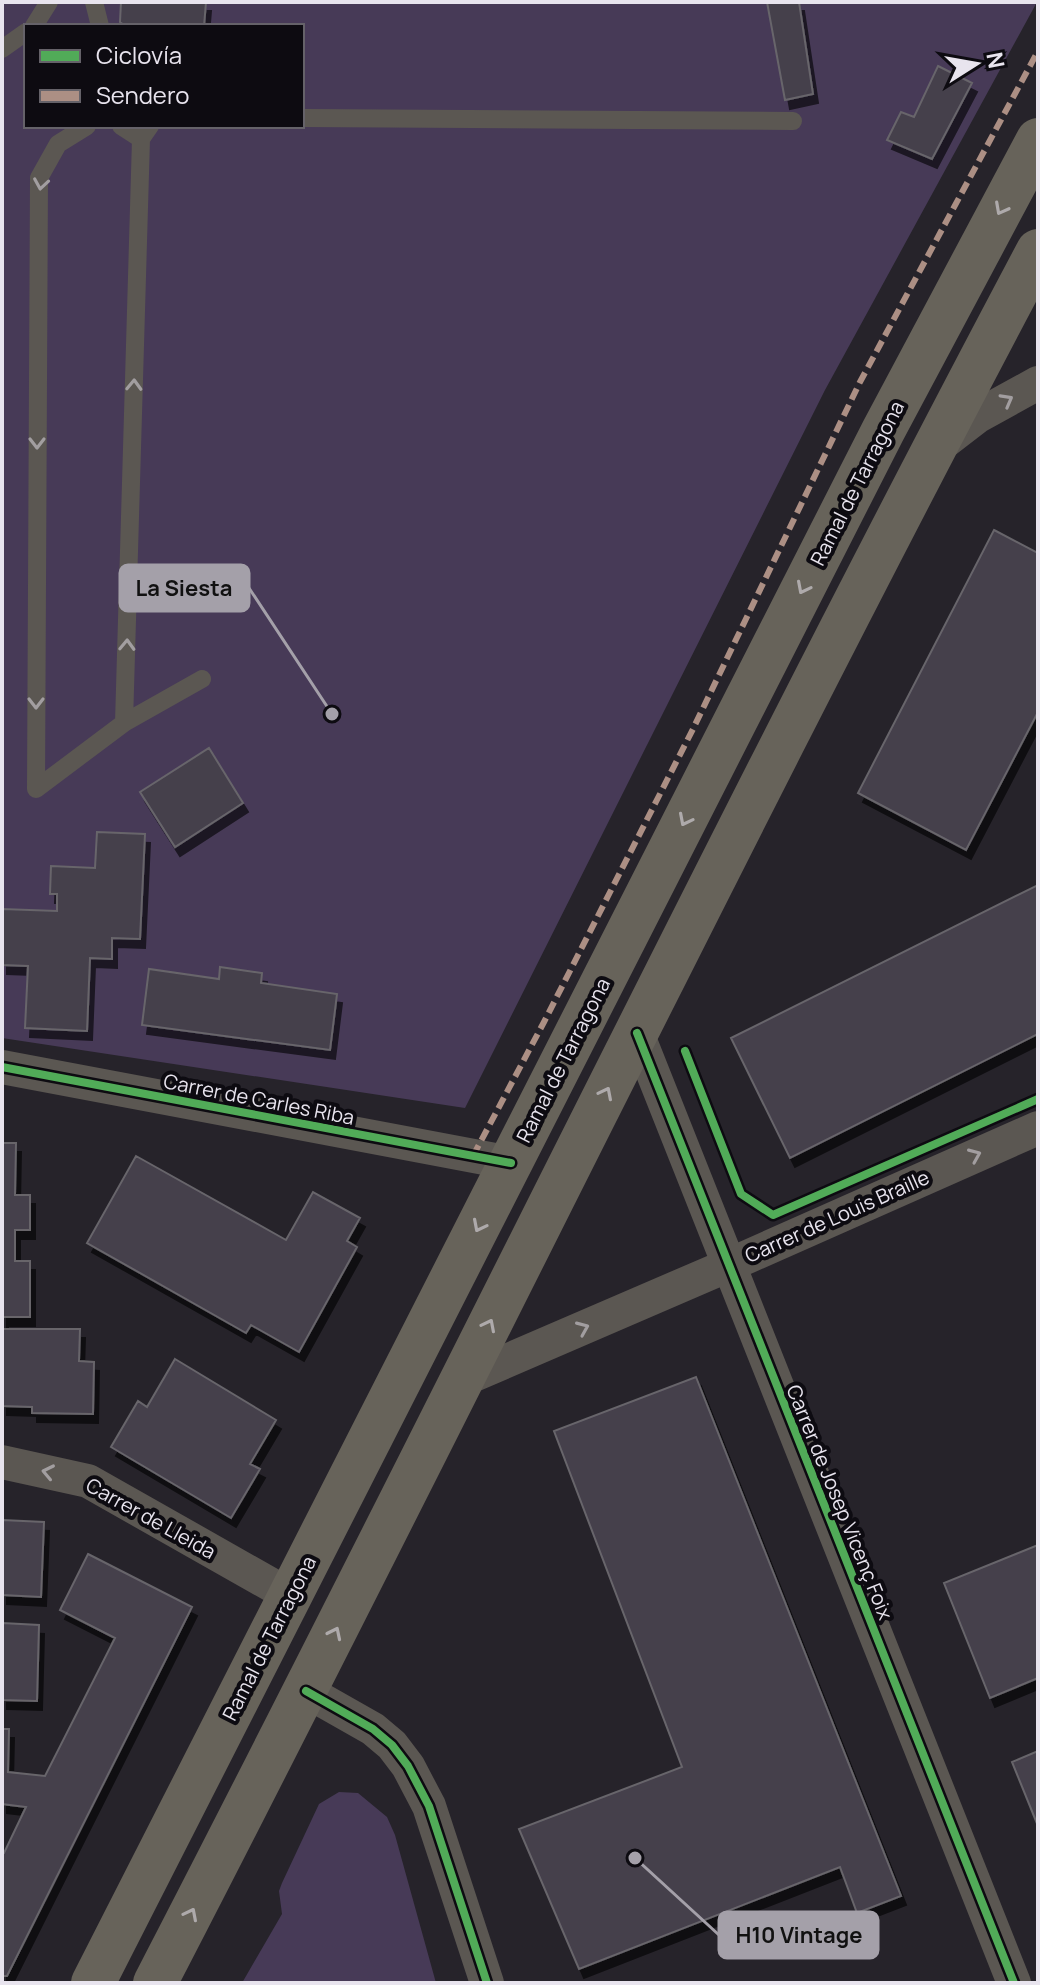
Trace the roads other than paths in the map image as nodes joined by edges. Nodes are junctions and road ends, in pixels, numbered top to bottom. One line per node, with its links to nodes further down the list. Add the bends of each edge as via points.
1 (49, 2): 3 (lane)
2 (94, 2): 4 (lane)
3 (35, 24)
4 (100, 24)
5 (24, 33): 6 (lane)
6 (2, 49)
7 (304, 118): 8 (lane)
8 (793, 121)
9 (84, 128): 16 (lane, one-way to 16, via 58,144 39,178 36,789)
10 (145, 133): 16 (lane, one-way to 10)
11 (1038, 140): 20 (main road, Ramal de Tarragona, one-way to 20, via 883,431)
12 (1038, 251): 14 (main road)
13 (1038, 383): 14 (street, one-way to 13, via 978,416)
14 (932, 451): 17 (main road)
15 (202, 679): 16 (lane)
16 (124, 723)
17 (637, 1033): 21 (street, Carrer de Josep Vicenç Foix); 22 (main road, one-way to 17)
18 (2, 1067): 20 (street, Carrer de Carles Riba)
19 (1038, 1128): 21 (street, Carrer de Louis Braille, one-way to 19)
20 (511, 1163): 24 (main road, Ramal de Tarragona, one-way to 24)
21 (729, 1265): 22 (street, Carrer de Louis Braille, one-way to 21); 29 (street, Carrer de Josep Vicenç Foix)
22 (460, 1381): 25 (main road, one-way to 22)
23 (2, 1462): 24 (street, Carrer de Lleida, one-way to 23, via 88,1481)
24 (291, 1596): 26 (main road, Ramal de Tarragona)
25 (306, 1691): 27 (main road, one-way to 25); 28 (street, via 373,1729 408,1766 429,1806)
26 (93, 1983)
27 (155, 1983)
28 (487, 1983)
29 (1014, 1983)

